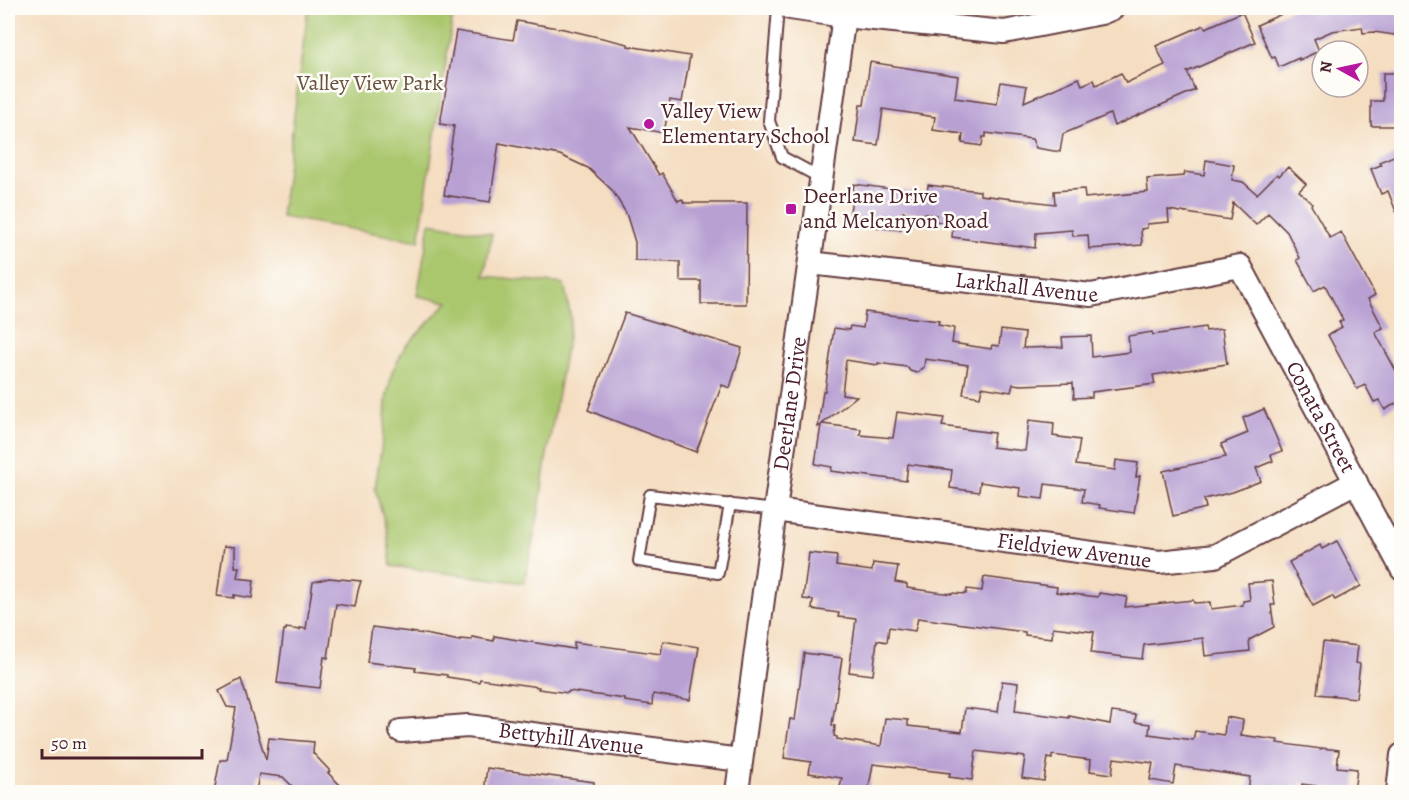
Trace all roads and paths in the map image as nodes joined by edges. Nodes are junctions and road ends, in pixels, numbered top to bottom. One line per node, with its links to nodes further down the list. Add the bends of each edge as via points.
1 (778, 8): 5 (lane, via 769,121 782,157)
2 (790, 8): 4 (street)
3 (1113, 8): 4 (street, via 1004,32)
4 (844, 16): 5 (street, Deerlane Drive)
5 (821, 178): 6 (street, Deerlane Drive)
6 (810, 263): 7 (street, Larkhall Avenue, via 1092,295); 10 (street, Deerlane Drive)
7 (1240, 266): 8 (street, Conata Street)
8 (1356, 483): 10 (street, Fieldview Avenue, via 1215,556 1159,562); 11 (street, Conata Street)
9 (730, 504): 9 (lane, via 650,495 639,561 718,573); 10 (lane)
10 (774, 510): 14 (street, Deerlane Drive)
11 (1401, 569)
12 (401, 731): 14 (street, Bettyhill Avenue, via 468,726)
13 (1401, 755): 16 (street)
14 (741, 760): 15 (street, Deerlane Drive)
15 (737, 792)
16 (1398, 792)

